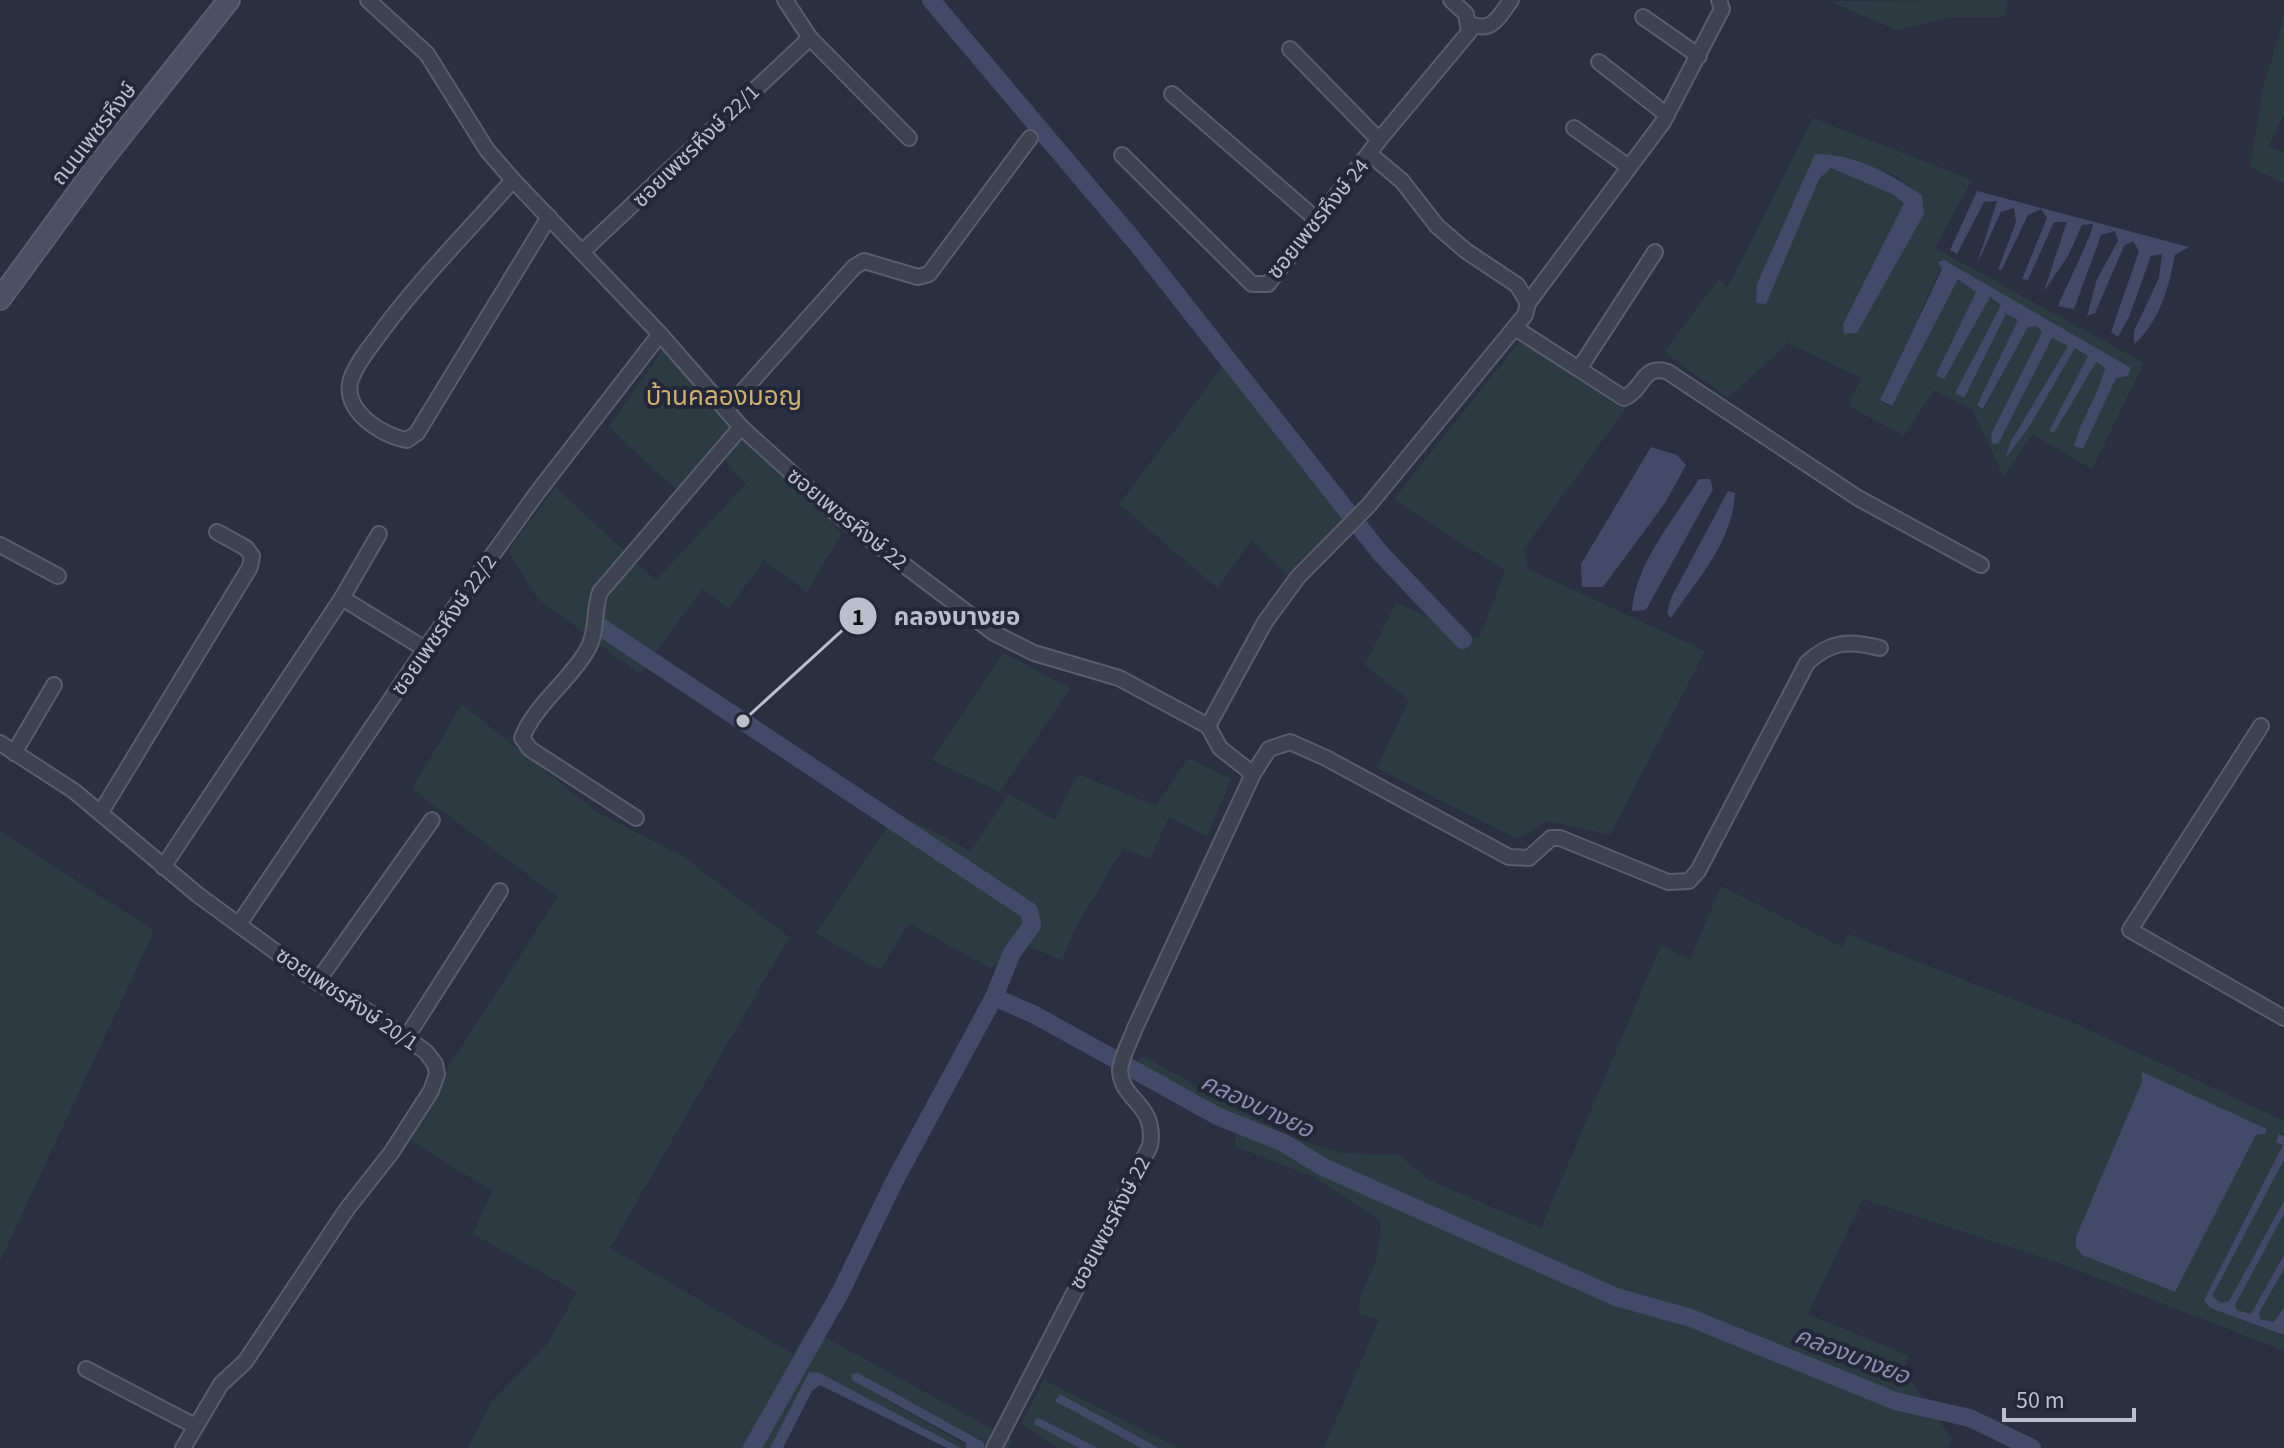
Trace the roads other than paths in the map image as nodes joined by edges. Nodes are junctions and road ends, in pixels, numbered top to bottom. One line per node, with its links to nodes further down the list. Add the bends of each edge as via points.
1 (229, 0): 27 (main road, ถนนเพชรหึงษ์)
2 (368, 0): 22 (street, ซอยเพชรหึงษ์ 22, via 427,54 487,150)
3 (785, 0): 9 (street)
4 (1451, 0): 8 (street)
5 (1511, 0): 8 (street, via 1486,28)
6 (1719, 0): 11 (street, via 1722,9)
7 (1643, 17): 11 (street)
8 (1470, 24): 18 (street, ซอยเพชรหึงษ์ 24, via 1469,32)
9 (810, 38): 16 (street); 25 (street, ซอยเพชรหึงษ์ 22/1)
10 (1290, 49): 18 (street)
11 (1699, 56): 14 (street)
12 (1599, 62): 14 (street)
13 (1172, 94): 24 (street)
14 (1667, 115): 21 (street)
15 (1574, 128): 21 (street)
16 (909, 138)
17 (1030, 138): 32 (street, via 929,274 918,277 864,261 854,267)
18 (1379, 140): 20 (street, ซอยเพชรหึงษ์ 24)
19 (1122, 155): 24 (street, ซอยเพชรหึงษ์ 24, via 1252,284 1268,284)
20 (1371, 155): 24 (street, ซอยเพชรหึงษ์ 24); 28 (street, via 1402,181 1437,226 1517,285)
21 (1629, 167): 28 (street)
22 (513, 180): 23 (street, ซอยเพชรหึงษ์ 22); 23 (street, via 413,290 364,355 350,382 351,398 373,425 407,440 417,433)
23 (549, 217): 25 (street, ซอยเพชรหึงษ์ 22)
24 (1317, 220)
25 (582, 252): 30 (street, ซอยเพชรหึงษ์ 22)
26 (1655, 252): 31 (street)
27 (0, 299)
28 (1528, 303): 29 (street)
29 (1515, 328): 31 (street); 43 (street, via 1369,505 1298,577 1265,622)
30 (660, 334): 32 (street, ซอยเพชรหึงษ์ 22); 41 (street, ซอยเพชรหึงษ์ 22/2)
31 (1579, 369): 37 (street, via 1624,398 1649,371 1668,372 1858,498)
32 (726, 410): 33 (street, ซอยเพชรหึงษ์ 22)
33 (741, 427): 43 (street, ซอยเพชรหึงษ์ 22, via 838,515 994,633 1034,653 1119,678); 49 (street, via 600,592 587,652 522,738 530,749)
34 (217, 532): 48 (street, via 246,548 252,556 250,567)
35 (379, 534): 39 (street)
36 (0, 545): 38 (street)
37 (1981, 565)
38 (58, 576)
39 (342, 598): 41 (street); 51 (street)
40 (1880, 648): 47 (street, via 1830,645 1807,663 1698,871 1681,883 1560,838 1551,838 1529,858 1509,857 1290,742 1269,749)
41 (425, 649): 53 (street, ซอยเพชรหึงษ์ 22/2)
42 (54, 685): 46 (street)
43 (1208, 726): 47 (street, ซอยเพชรหึงษ์ 22, via 1220,748)
44 (2261, 726): 55 (street, via 2130,930)
45 (0, 743): 46 (street, ซอยเพชรหึงษ์ 20/1)
46 (14, 753): 48 (street, ซอยเพชรหึงษ์ 20/1)
47 (1253, 774): 60 (street, ซอยเพชรหึงษ์ 22, via 1120,1070 1153,1128 1150,1146)
48 (101, 812): 51 (street, ซอยเพชรหึงษ์ 20/1)
49 (636, 818)
50 (432, 820): 54 (street)
51 (163, 867): 53 (street, ซอยเพชรหึงษ์ 20/1)
52 (500, 891): 56 (street)
53 (239, 924): 54 (street, ซอยเพชรหึงษ์ 20/1)
54 (317, 982): 56 (street, ซอยเพชรหึงษ์ 20/1)
55 (2284, 1018)
56 (406, 1038): 58 (street, ซอยเพชรหึงษ์ 20/1, via 435,1064 431,1091 245,1362 227,1376)
57 (86, 1369): 58 (street)
58 (195, 1426): 59 (street, ซอยเพชรหึงษ์ 20/1)
59 (183, 1448)
60 (994, 1448)

